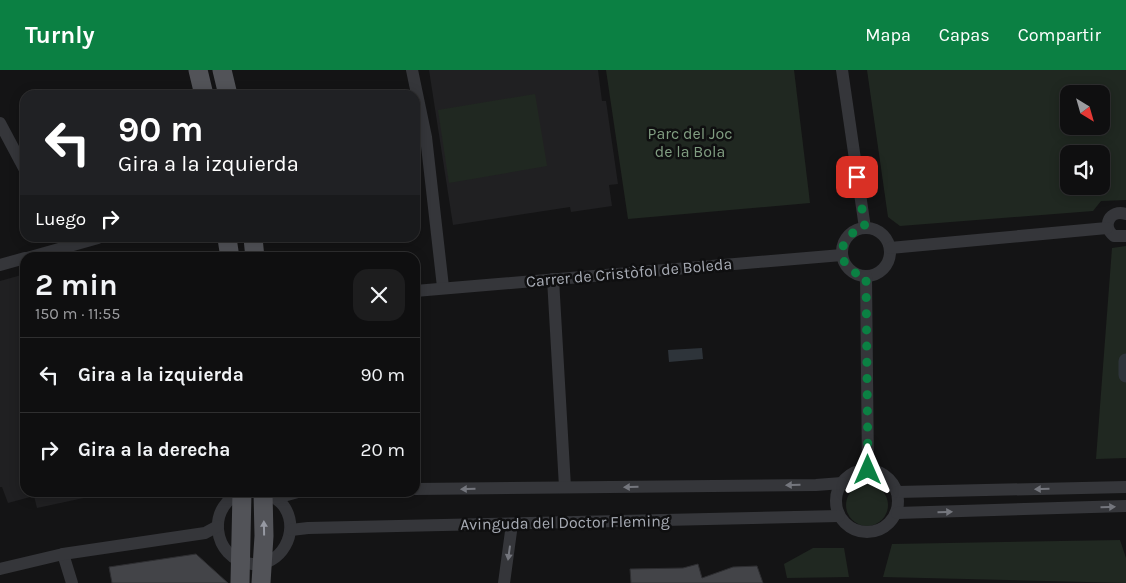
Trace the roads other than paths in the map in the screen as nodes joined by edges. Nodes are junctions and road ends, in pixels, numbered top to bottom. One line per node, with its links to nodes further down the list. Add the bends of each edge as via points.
1 (198, 70): 5 (main road)
2 (222, 70): 6 (main road)
3 (412, 70): 7 (street)
4 (842, 70): 12 (street)
5 (203, 90)
6 (227, 90)
7 (416, 90)
8 (420, 108): 23 (street)
9 (0, 122): 10 (street)
10 (20, 160)
11 (1126, 214): 13 (street, via 1112,215)
12 (865, 228): 16 (street, via 884,236); 18 (street, via 848,236)
13 (1107, 228): 14 (street, via 1114,236); 16 (street)
14 (1126, 236)
15 (63, 242): 17 (street)
16 (890, 248): 21 (street, via 882,269)
17 (40, 252)
18 (842, 255): 21 (street, via 848,267); 22 (street, Carrer de Cristòfol de Boleda)
19 (20, 260): 20 (street)
20 (0, 266)
21 (866, 276): 25 (street)
22 (553, 279): 23 (street, Carrer de Cristòfol de Boleda); 28 (street)
23 (443, 287): 24 (street, Carrer de Cristòfol de Boleda)
24 (420, 289)
25 (868, 470): 26 (street, via 853,473); 30 (street, via 885,475)
26 (842, 483): 28 (street, Avinguda del Doctor Fleming, one-way to 28); 37 (street, via 836,499)
27 (1126, 487): 30 (street, one-way to 30)
28 (565, 488): 29 (street, Avinguda del Doctor Fleming, one-way to 29)
29 (420, 490)
30 (897, 492): 36 (street, via 899,503)
31 (236, 497): 39 (street, via 222,509)
32 (243, 497): 44 (main road)
33 (268, 497): 45 (main road, one-way to 33)
34 (272, 497): 40 (street, via 285,507)
35 (1126, 506): 36 (street, one-way to 35)
36 (896, 513): 37 (street, via 882,529 866,533 846,525)
37 (840, 516): 38 (street, Avinguda del Doctor Fleming)
38 (512, 524): 40 (street, Avinguda del Doctor Fleming); 50 (street, one-way to 50)
39 (218, 526): 41 (street); 42 (street)
40 (291, 530): 45 (street, via 282,552)
41 (205, 533): 42 (street); 43 (street)
42 (219, 540): 44 (street, via 228,554)
43 (63, 554): 46 (street); 47 (street)
44 (241, 562): 45 (street); 48 (main road)
45 (261, 564): 49 (main road)
46 (0, 569)
47 (72, 583)
48 (240, 583)
49 (261, 583)
50 (504, 583)

